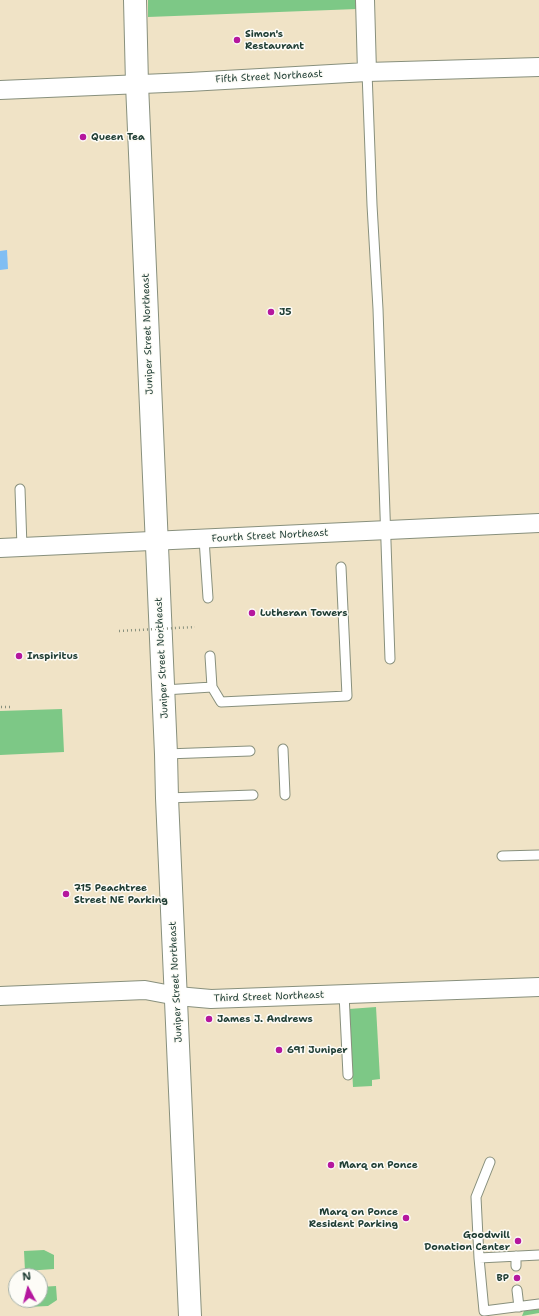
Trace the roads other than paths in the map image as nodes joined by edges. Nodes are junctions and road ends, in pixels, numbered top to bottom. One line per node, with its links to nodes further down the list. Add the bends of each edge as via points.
1 (135, 0): 5 (main road, Juniper Street Northeast)
2 (365, 0): 4 (street)
3 (539, 67): 4 (street, Fifth Street Northeast)
4 (367, 72): 5 (street, Fifth Street Northeast); 9 (lane)
5 (137, 84): 6 (street, Fifth Street Northeast); 11 (main road, Juniper Street Northeast)
6 (0, 90)
7 (20, 489): 12 (lane)
8 (539, 523): 9 (street, Fourth Street Northeast)
9 (386, 530): 10 (street, Fourth Street Northeast); 17 (lane)
10 (204, 539): 11 (street, Fourth Street Northeast); 15 (lane)
11 (157, 541): 12 (street, Fourth Street Northeast); 19 (main road, Juniper Street Northeast)
12 (22, 547): 13 (street, Fourth Street Northeast)
13 (0, 548)
14 (341, 567): 18 (lane, via 347,696 220,702)
15 (208, 598)
16 (210, 656): 18 (lane)
17 (390, 659)
18 (212, 687): 19 (lane)
19 (164, 690): 22 (main road, Juniper Street Northeast)
20 (283, 749): 24 (lane)
21 (250, 751): 22 (lane)
22 (166, 754): 25 (main road, Juniper Street Northeast)
23 (252, 795): 25 (lane)
24 (285, 795)
25 (167, 798): 31 (main road, Juniper Street Northeast)
26 (539, 855): 27 (lane)
27 (502, 856)
28 (539, 987): 29 (street, Third Street Northeast)
29 (344, 994): 31 (street, Third Street Northeast, via 211,999); 32 (lane)
30 (0, 996): 31 (street, Third Street Northeast, via 145,990)
31 (177, 996): 42 (main road, Juniper Street Northeast)
32 (348, 1075)
33 (490, 1162): 36 (lane, via 476,1197)
34 (539, 1255): 35 (lane)
35 (516, 1256): 36 (lane); 37 (lane)
36 (479, 1258): 41 (lane, via 484,1311)
37 (516, 1266)
38 (518, 1290): 40 (lane)
39 (539, 1304): 40 (lane)
40 (519, 1307): 41 (lane)
41 (508, 1312)
42 (190, 1316)

